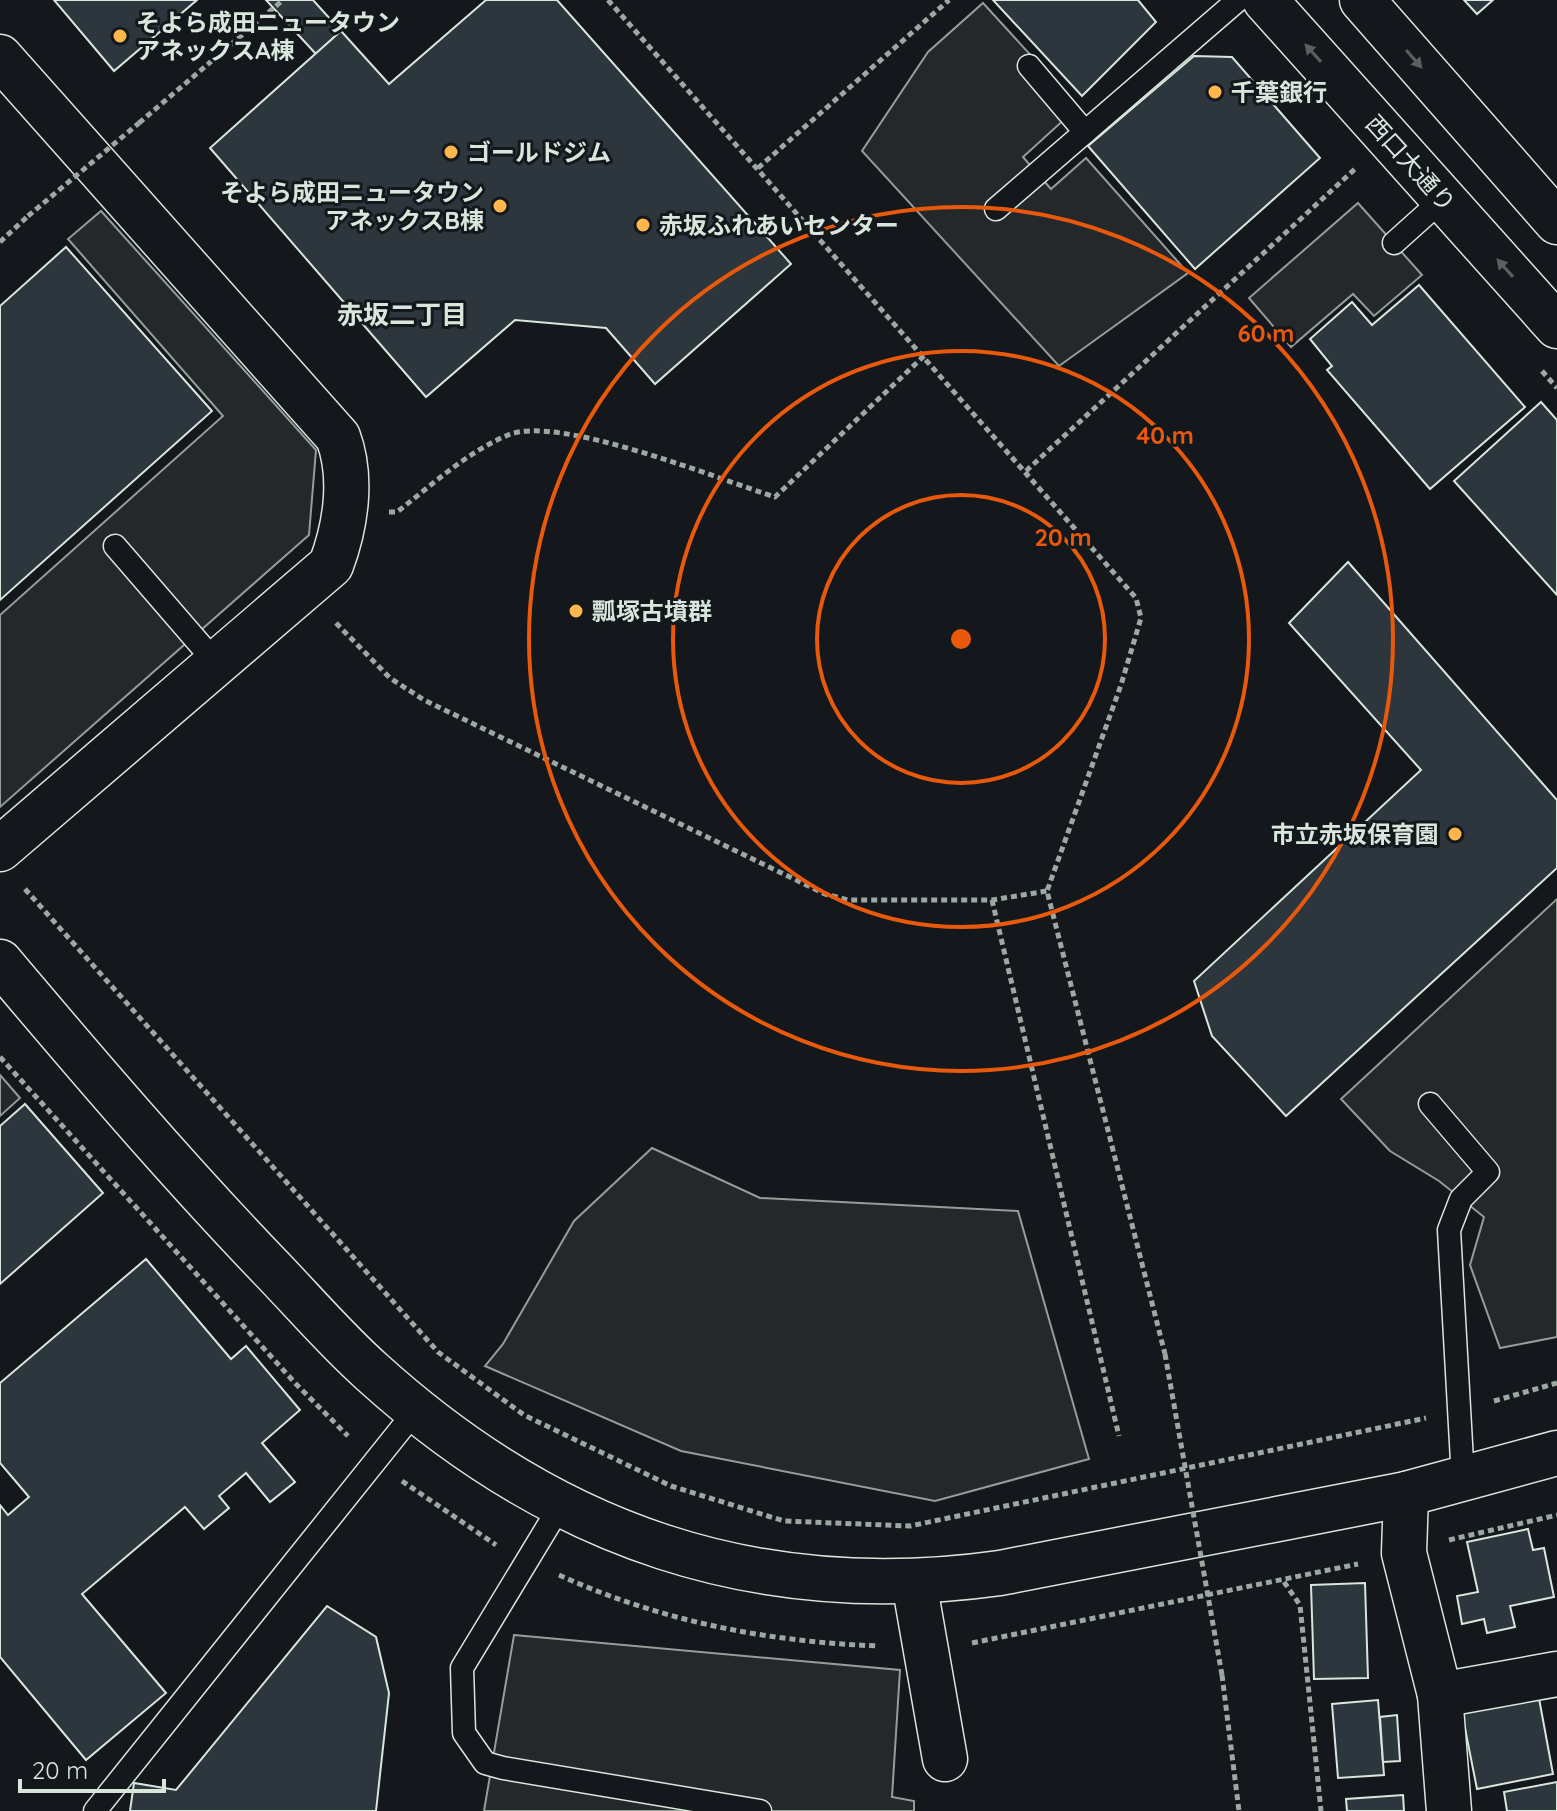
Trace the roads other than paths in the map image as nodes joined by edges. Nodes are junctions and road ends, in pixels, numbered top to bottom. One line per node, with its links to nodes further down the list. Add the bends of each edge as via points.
1 (1238, 0): 6 (lane)
2 (1265, 0): 7 (street, 西口大通り, one-way to 2)
3 (1362, 0): 9 (street, one-way to 9)
4 (0, 57): 13 (street, via 338,437 346,457 345,517 331,565)
5 (1029, 66): 6 (lane)
6 (1085, 132): 8 (lane)
7 (1443, 199): 10 (lane); 11 (street, 西口大通り, one-way to 7)
8 (996, 209)
9 (1557, 222)
10 (1394, 243)
11 (1557, 326)
12 (115, 546): 13 (lane)
13 (217, 664): 14 (street)
14 (10, 867)
15 (6, 983): 17 (street, via 225,1220 371,1371)
16 (1430, 1104): 19 (lane, via 1488,1172 1461,1199 1449,1230)
17 (417, 1409): 21 (street); 26 (lane)
18 (1557, 1453): 19 (street)
19 (1463, 1479): 20 (street)
20 (1406, 1494): 22 (street, via 1000,1573); 24 (street, via 1404,1553)
21 (562, 1503): 22 (street, via 642,1541 761,1574 829,1582); 27 (lane, via 462,1668 464,1733 485,1763)
22 (914, 1582): 25 (street)
23 (1557, 1674): 24 (street)
24 (1440, 1695): 28 (street)
25 (945, 1759)
26 (95, 1811)
27 (760, 1811)
28 (1449, 1811)

